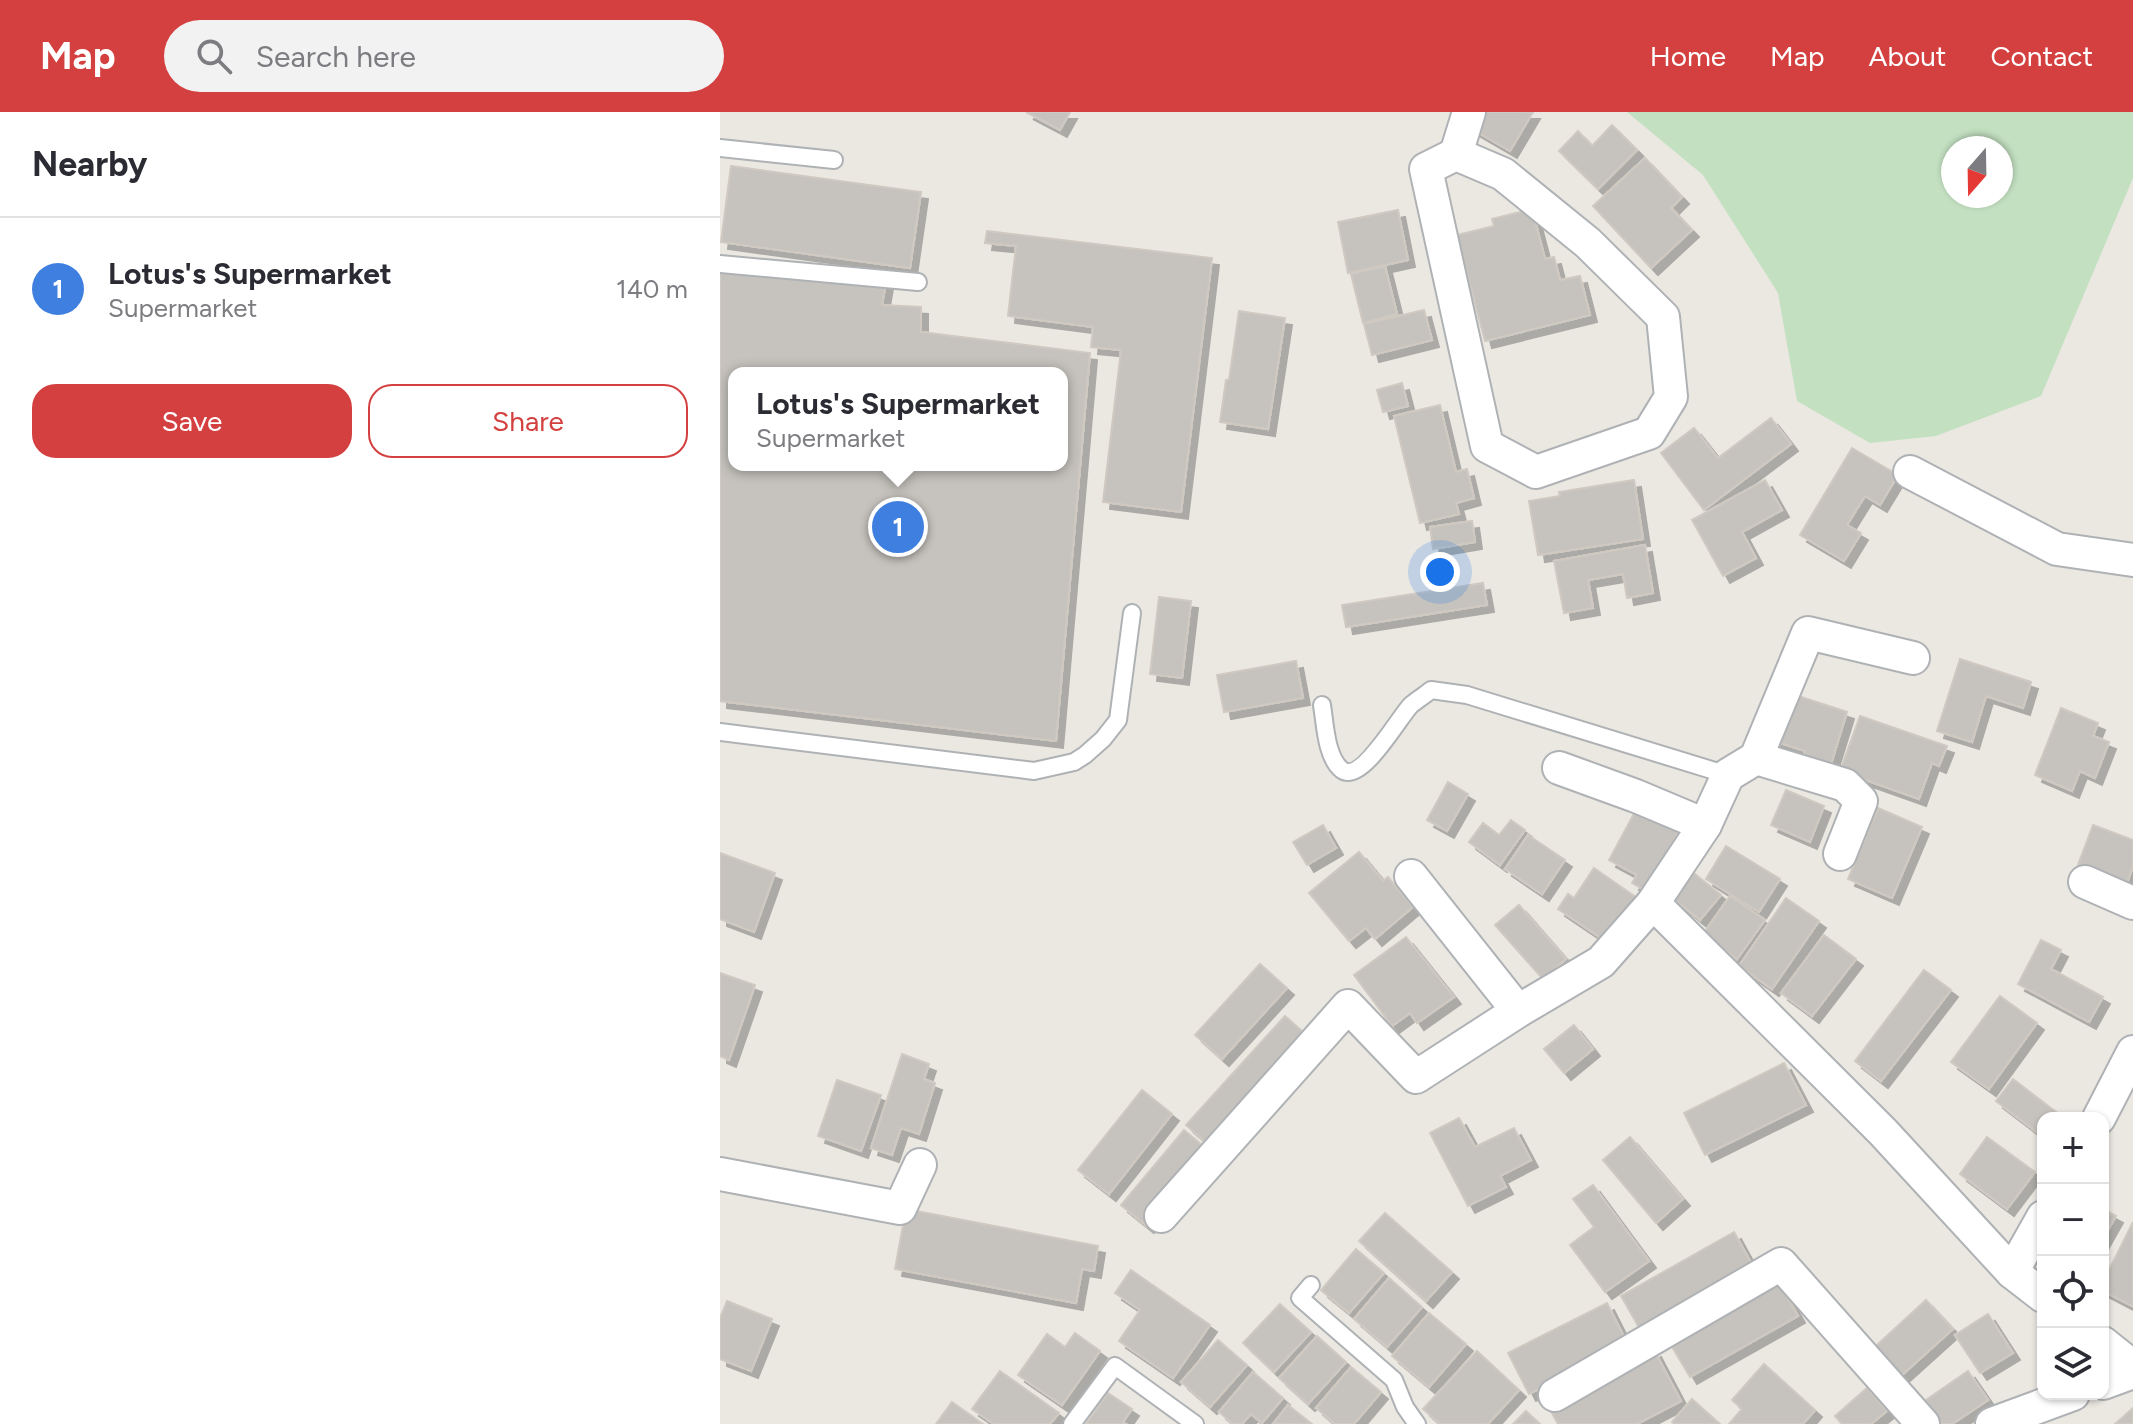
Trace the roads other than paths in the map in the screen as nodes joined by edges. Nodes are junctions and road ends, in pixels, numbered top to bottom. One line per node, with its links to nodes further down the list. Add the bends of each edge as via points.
1 (1469, 112): 3 (street)
2 (720, 148): 4 (lane)
3 (1456, 154): 3 (street, via 1426,169 1487,446 1536,472 1649,433 1671,397 1663,317 1588,243 1503,174)
4 (834, 160)
5 (720, 264): 6 (lane)
6 (918, 282)
7 (1910, 472): 8 (street, via 2057,549)
8 (2133, 560)
9 (1132, 613): 12 (lane, via 1118,720 1074,762 1034,771)
10 (1913, 658): 13 (street, via 1808,633)
11 (1322, 705): 15 (lane, via 1334,758 1350,772 1370,758 1411,705 1431,690 1467,695)
12 (720, 732)
13 (1756, 758): 15 (street); 17 (street, via 1845,785 1861,801)
14 (1559, 768): 16 (street)
15 (1728, 775): 16 (street)
16 (1705, 825): 20 (street)
17 (1840, 854)
18 (1411, 876): 22 (street)
19 (2085, 882): 21 (street)
20 (1653, 903): 22 (street, via 1601,962); 29 (street, via 1883,1132)
21 (2133, 903)
22 (1518, 1011): 27 (street, via 1416,1077 1348,1006)
23 (2133, 1052): 24 (street)
24 (2102, 1112)
25 (920, 1165): 26 (street, via 900,1208)
26 (720, 1174)
27 (1161, 1216)
28 (2037, 1228): 29 (street)
29 (2012, 1272): 31 (street)
30 (1311, 1285): 39 (lane, via 1300,1298 1394,1380)
31 (2037, 1291)
32 (2109, 1348): 33 (street)
33 (2133, 1369): 34 (street)
34 (2109, 1380)
35 (1555, 1395): 40 (street, via 1781,1264)
36 (2057, 1400): 41 (street)
37 (1072, 1424): 38 (lane, via 1115,1366)
38 (1195, 1424)
39 (1417, 1424)
40 (1923, 1424)
41 (1992, 1424)

